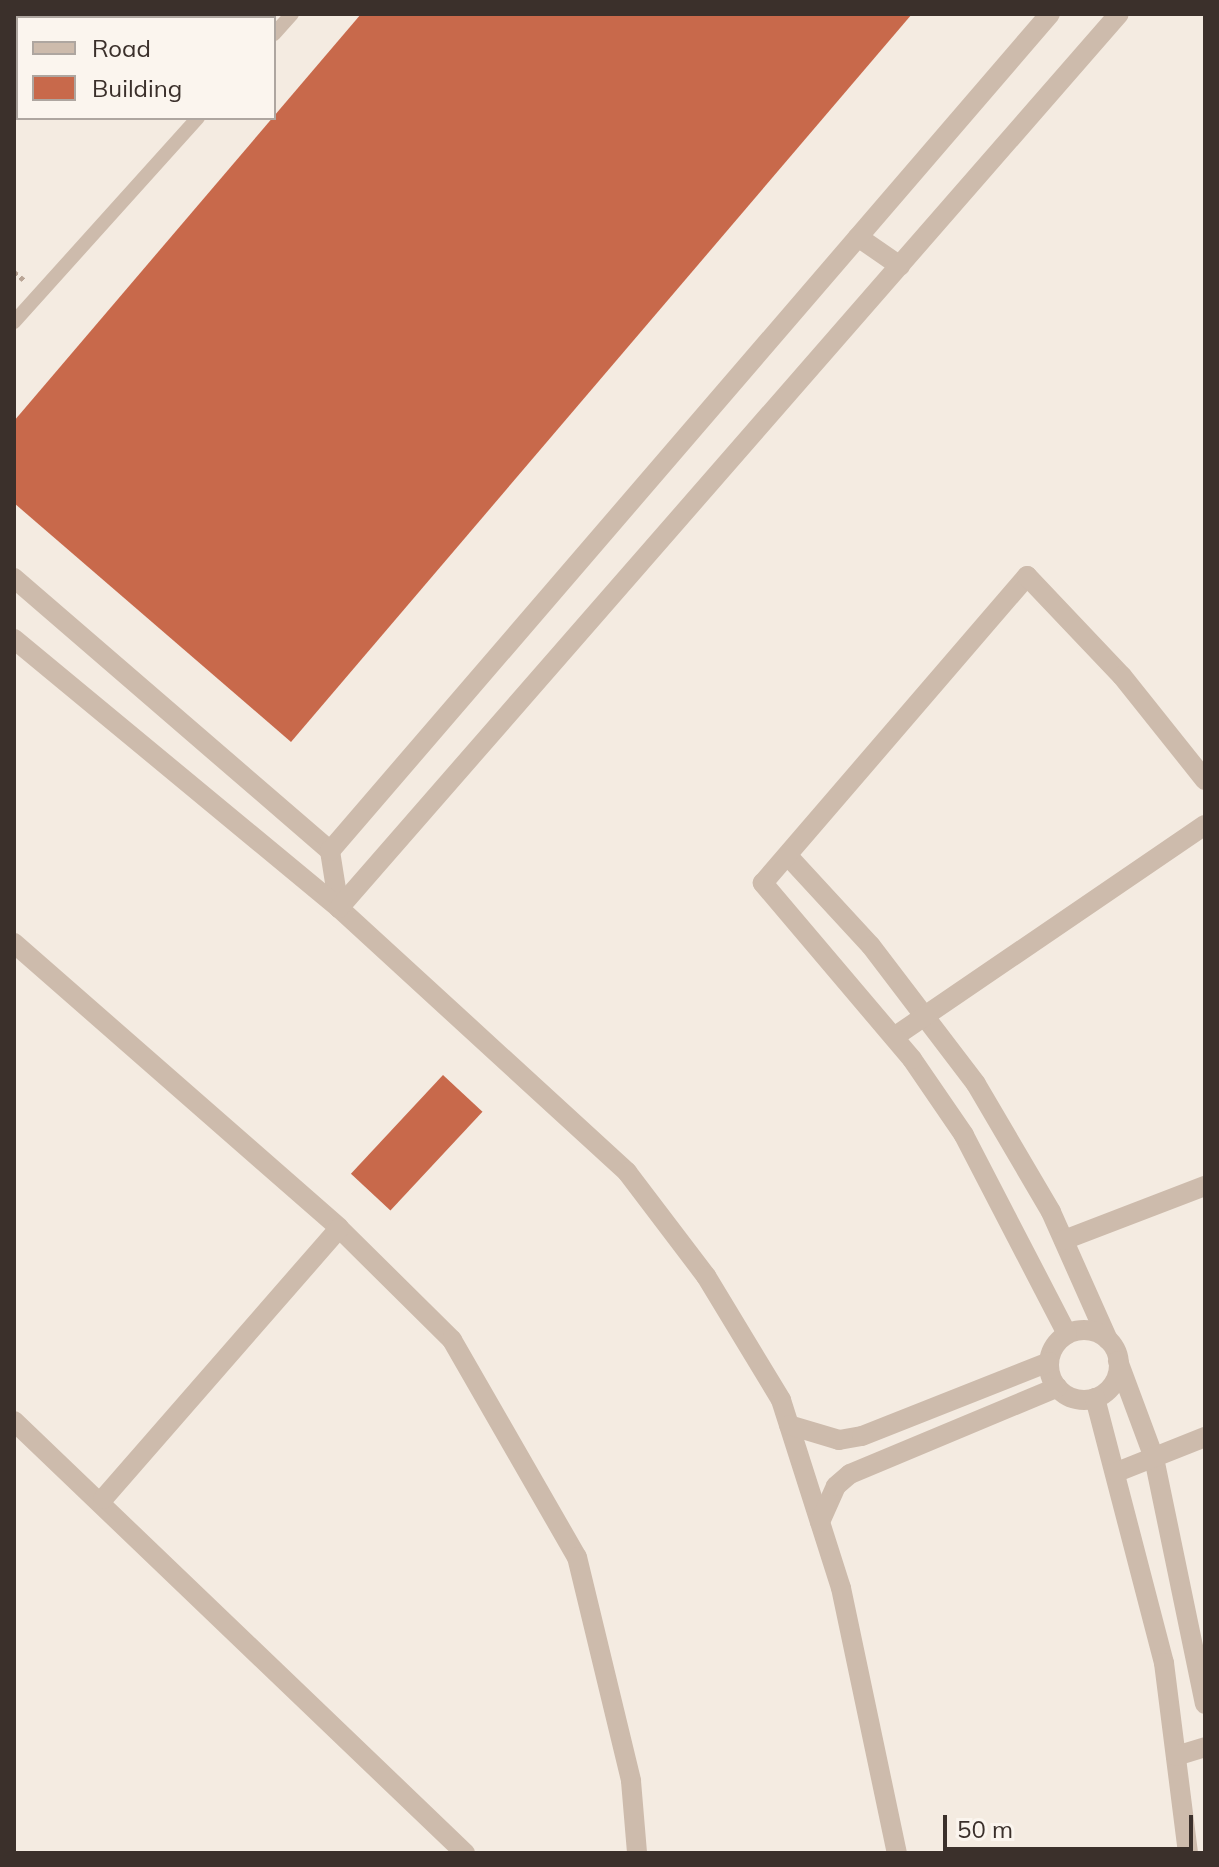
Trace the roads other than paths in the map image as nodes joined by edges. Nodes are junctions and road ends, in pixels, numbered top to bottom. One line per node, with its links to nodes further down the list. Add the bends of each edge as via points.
1 (292, 14): 4 (lane)
2 (1050, 14): 6 (street)
3 (1119, 14): 7 (street)
4 (276, 32)
5 (196, 120): 8 (lane)
6 (858, 237): 7 (street); 13 (street)
7 (900, 266): 15 (street)
8 (14, 322)
9 (14, 578): 13 (street)
10 (14, 639): 15 (street)
11 (1205, 780): 14 (street, via 1122,676 1027,576)
12 (1205, 825): 17 (street)
13 (330, 851): 15 (street)
14 (788, 856): 17 (street); 18 (street, via 763,883)
15 (339, 908): 29 (street, via 627,1172 706,1276)
16 (14, 943): 20 (street)
17 (925, 1015): 18 (street); 21 (street, via 976,1084)
18 (894, 1037): 22 (street, via 964,1135)
19 (1205, 1186): 21 (street)
20 (339, 1228): 33 (street); 39 (street, via 452,1340 577,1557 631,1781)
21 (1064, 1240): 23 (street)
22 (1067, 1334): 23 (street, via 1088,1330); 25 (street)
23 (1108, 1340): 24 (street)
24 (1118, 1361): 27 (street, via 1113,1384); 31 (street)
25 (1049, 1362): 26 (street); 29 (street, via 862,1436 839,1440)
26 (1058, 1387): 27 (street, via 1072,1397); 34 (street, via 850,1474 836,1486)
27 (1095, 1398): 32 (street)
28 (14, 1421): 33 (street)
29 (789, 1425): 34 (street)
30 (1205, 1437): 31 (street)
31 (1154, 1458): 32 (street); 35 (street)
32 (1117, 1472): 37 (street, via 1164,1663)
33 (103, 1499): 38 (street)
34 (820, 1522): 40 (street)
35 (1205, 1704)
36 (1205, 1747): 37 (street)
37 (1176, 1756): 41 (street)
38 (465, 1853)
39 (637, 1853)
40 (897, 1853)
41 (1188, 1853)

